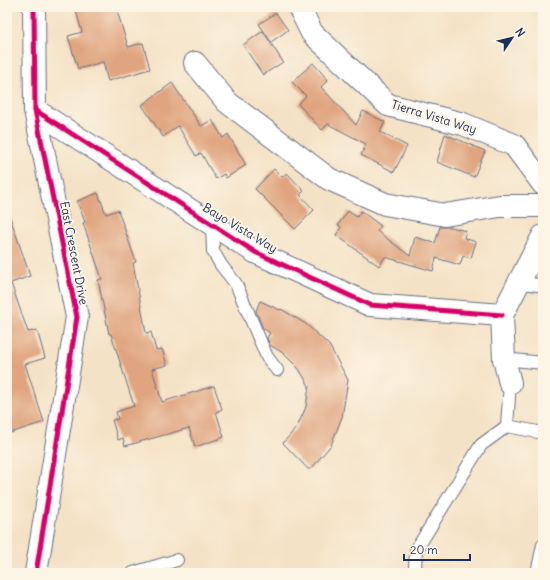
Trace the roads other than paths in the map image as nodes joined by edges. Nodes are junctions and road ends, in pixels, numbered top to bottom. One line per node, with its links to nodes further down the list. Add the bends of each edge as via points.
1 (34, 7): 4 (street, East Crescent Drive)
2 (299, 7): 5 (street, Tierra Vista Way, via 312,33 388,105 463,124 514,145)
3 (195, 63): 6 (street, via 227,102 329,179 385,204 445,215 500,206)
4 (35, 110): 7 (street, Bayo Vista Way); 20 (street, East Crescent Drive, via 77,317)
5 (543, 184)
6 (543, 206)
7 (212, 224): 11 (street, Bayo Vista Way, via 255,252 370,305); 14 (lane, via 213,251 236,284 268,357)
8 (543, 236): 9 (street)
9 (519, 282): 10 (lane); 11 (street)
10 (543, 286)
11 (502, 315): 12 (street)
12 (504, 359): 13 (lane); 15 (street)
13 (543, 363)
14 (277, 370)
15 (510, 383): 16 (lane)
16 (507, 426): 17 (lane); 22 (lane, via 481,446 416,550 415,568)
17 (543, 433)
18 (543, 545): 23 (lane)
19 (177, 560): 21 (lane)
20 (36, 573)
21 (133, 573)
22 (418, 573)
23 (537, 573)

